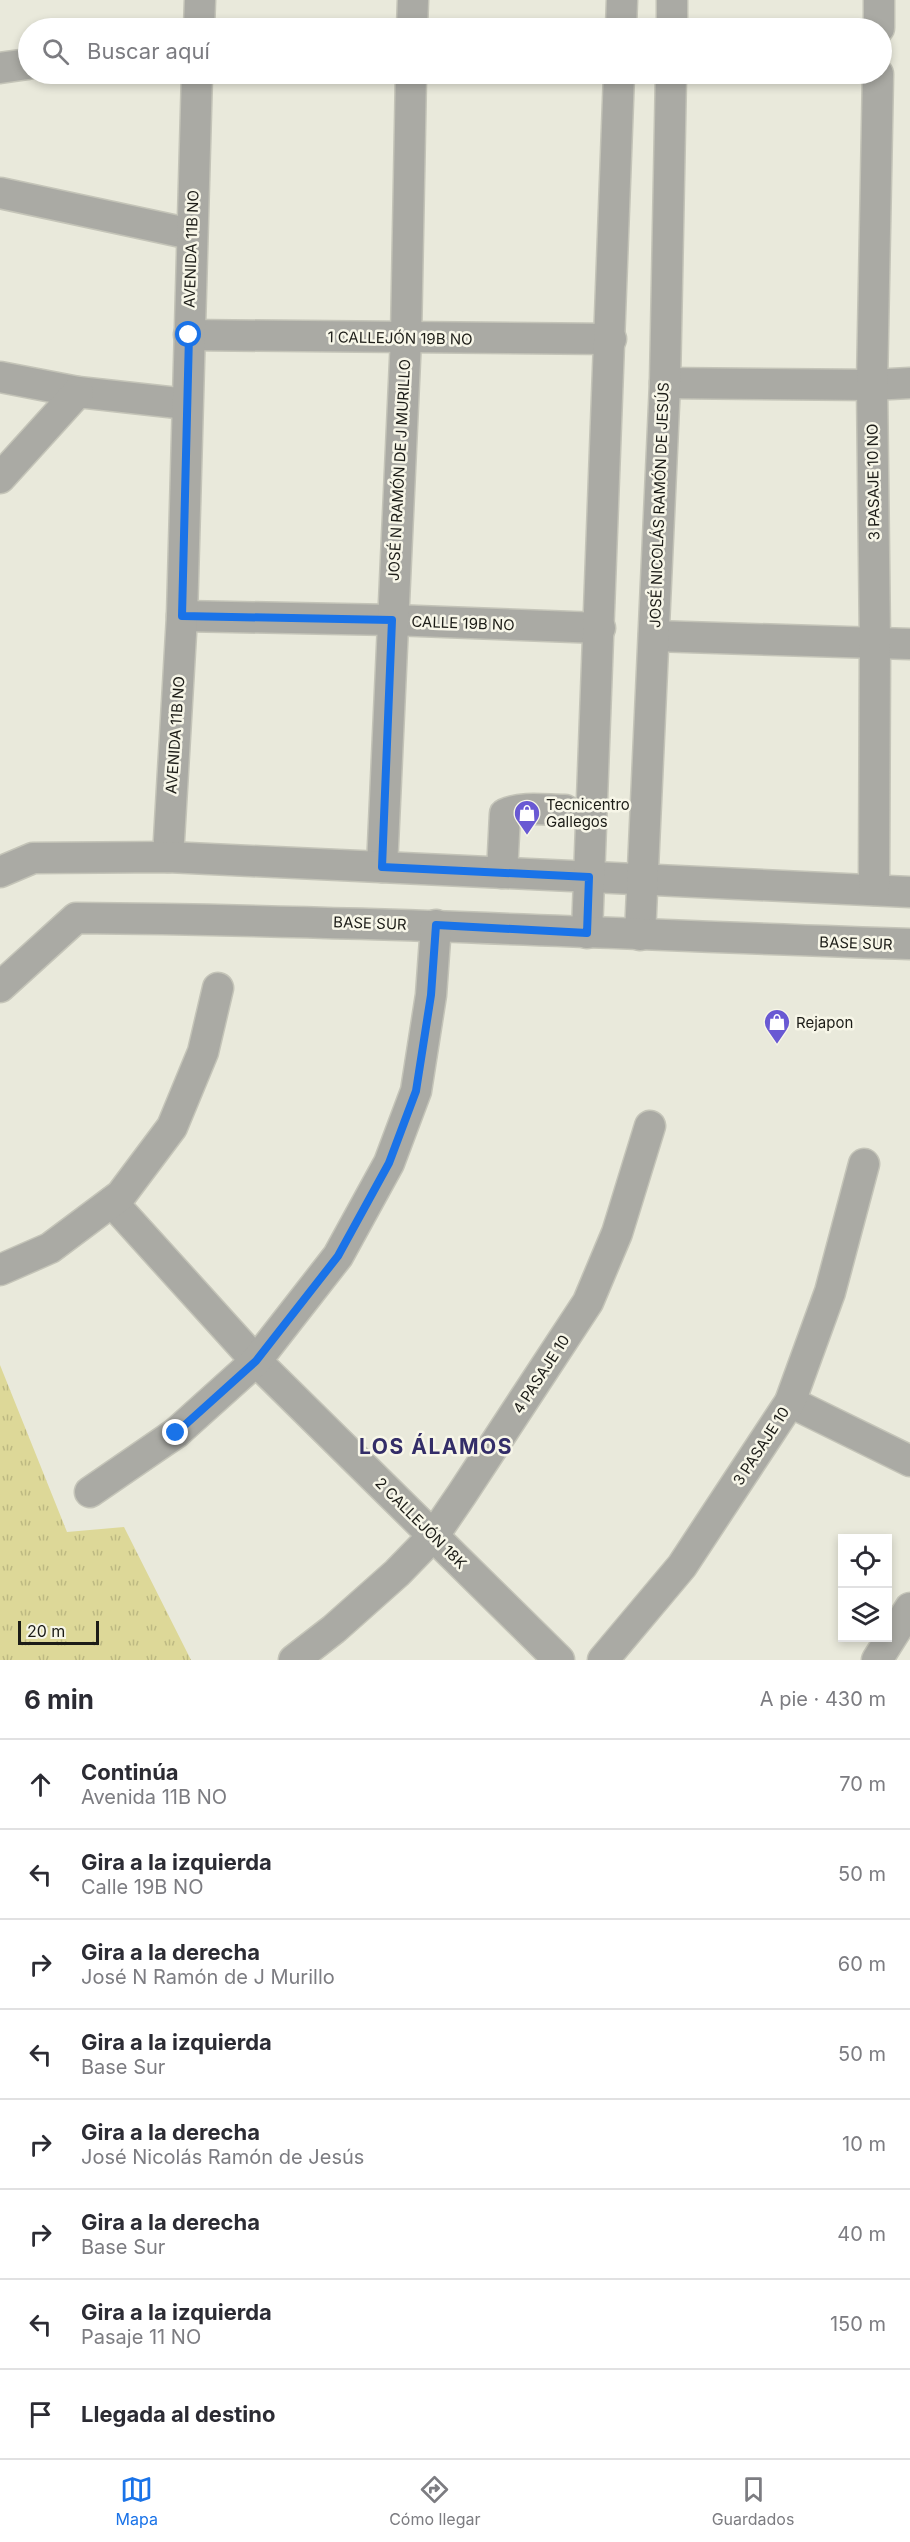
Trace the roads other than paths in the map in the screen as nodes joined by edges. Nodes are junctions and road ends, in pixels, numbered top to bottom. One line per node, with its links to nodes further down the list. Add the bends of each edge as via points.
1 (200, 0): 6 (street)
2 (412, 0): 7 (street)
3 (622, 0): 8 (street)
4 (672, 0): 9 (street)
5 (879, 0): 10 (street)
6 (199, 18)
7 (412, 18)
8 (621, 18)
9 (672, 18)
10 (879, 18)
11 (18, 65): 12 (street)
12 (0, 68)
13 (197, 84): 19 (street, AVENIDA 11B NO)
14 (411, 84): 21 (street, JOSÉ N RAMÓN DE J MURILLO)
15 (620, 84): 22 (street)
16 (671, 84): 24 (street, JOSÉ NICOLÁS RAMÓN DE JESÚS)
17 (878, 84): 26 (street, 3 PASAJE 10 NO)
18 (0, 193): 19 (street)
19 (191, 234): 20 (street, AVENIDA 11B NO)
20 (189, 335): 21 (street, 1 CALLEJÓN 19B NO); 28 (street, AVENIDA 11B NO)
21 (406, 338): 22 (street, 1 CALLEJÓN 19B NO); 31 (street, JOSÉ N RAMÓN DE J MURILLO)
22 (611, 339): 32 (street)
23 (0, 377): 27 (street)
24 (665, 383): 26 (street); 33 (street, JOSÉ NICOLÁS RAMÓN DE JESÚS)
25 (910, 383): 26 (street)
26 (872, 384): 34 (street, 3 PASAJE 10 NO)
27 (78, 392): 28 (street); 29 (street)
28 (187, 404): 30 (street, AVENIDA 11B NO)
29 (0, 478)
30 (182, 616): 31 (street, CALLE 19B NO); 37 (street, AVENIDA 11B NO)
31 (392, 620): 32 (street, CALLE 19B NO); 38 (street, JOSÉ N RAMÓN DE J MURILLO)
32 (600, 628): 41 (street)
33 (654, 636): 34 (street); 42 (street, JOSÉ NICOLÁS RAMÓN DE JESÚS)
34 (875, 643): 35 (street); 43 (street, 3 PASAJE 10 NO)
35 (910, 644)
36 (565, 810): 40 (street, via 505,814)
37 (168, 857): 38 (street); 39 (street, via 33,858)
38 (382, 867): 40 (street)
39 (0, 872)
40 (502, 873): 41 (street)
41 (589, 877): 42 (street); 46 (street)
42 (643, 878): 43 (street); 47 (street, JOSÉ NICOLÁS RAMÓN DE JESÚS)
43 (874, 890): 44 (street)
44 (910, 892)
45 (436, 925): 46 (street, BASE SUR); 49 (street, BASE SUR, via 76,918); 55 (street, via 431,995 416,1091 389,1163 338,1256)
46 (587, 933): 47 (street, BASE SUR)
47 (640, 935): 48 (street, BASE SUR)
48 (910, 944)
49 (0, 987)
50 (218, 988): 53 (street, via 203,1052 172,1127)
51 (650, 1126): 59 (street, 4 PASAJE 10, via 617,1233 588,1302)
52 (864, 1164): 56 (street, 3 PASAJE 10, via 830,1292)
53 (112, 1202): 54 (street, via 50,1248); 55 (street, 2 CALLEJÓN 18K)
54 (0, 1270)
55 (256, 1361): 58 (street, via 176,1433); 59 (street, 2 CALLEJÓN 18K)
56 (790, 1402): 57 (street); 63 (street, 3 PASAJE 10, via 682,1566)
57 (910, 1461)
58 (90, 1492)
59 (434, 1535): 61 (street, 4 PASAJE 10, via 397,1573); 62 (street, 2 CALLEJÓN 18K)
60 (910, 1608): 64 (street)
61 (294, 1660)
62 (559, 1660)
63 (603, 1660)
64 (877, 1660)

